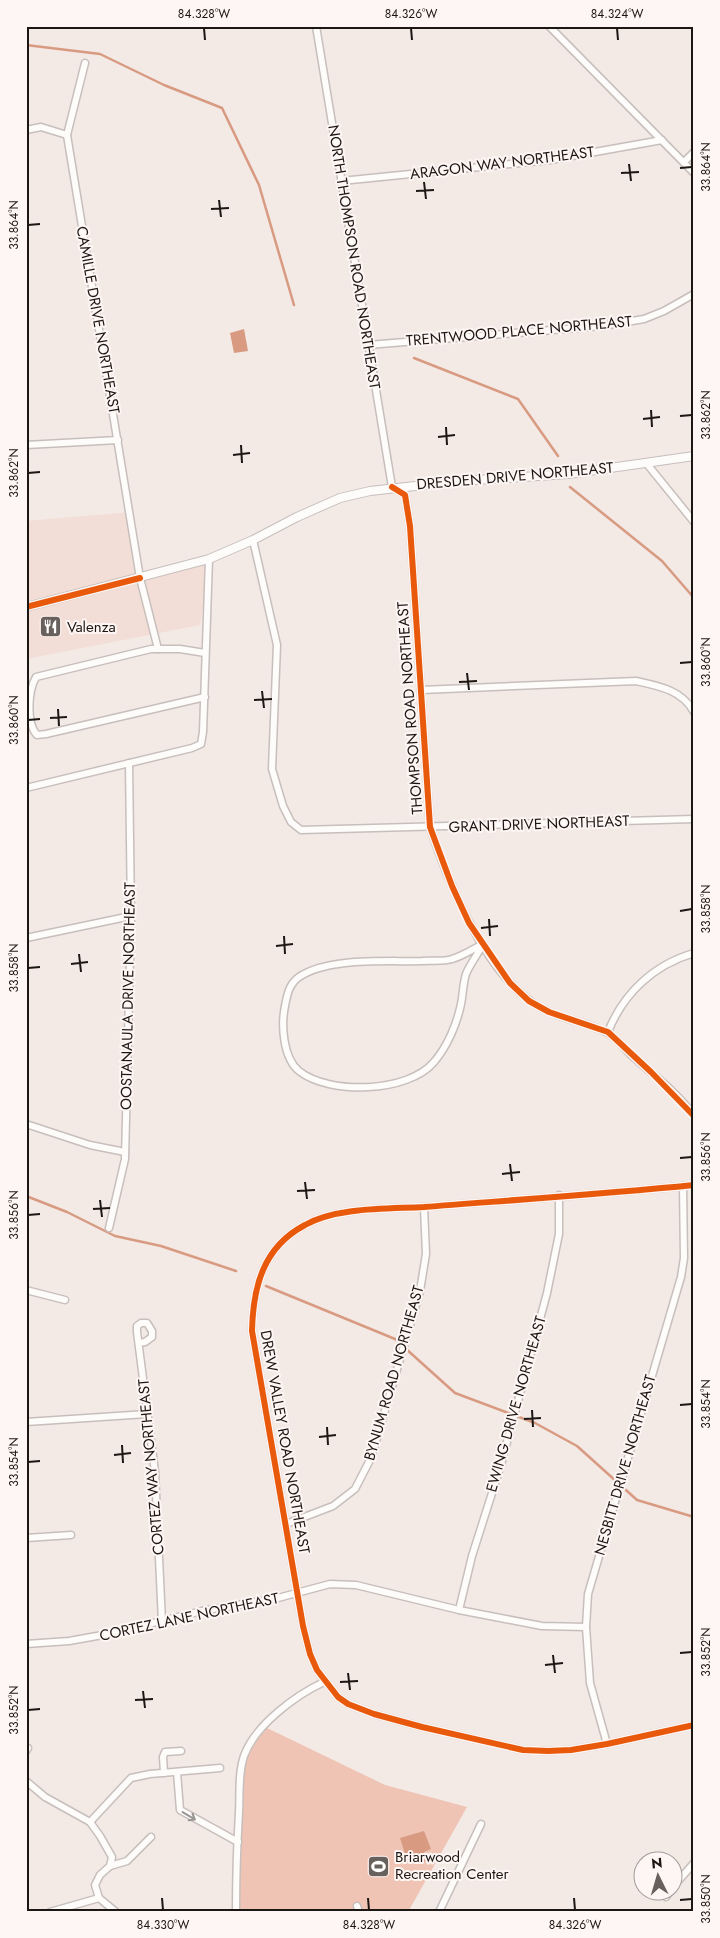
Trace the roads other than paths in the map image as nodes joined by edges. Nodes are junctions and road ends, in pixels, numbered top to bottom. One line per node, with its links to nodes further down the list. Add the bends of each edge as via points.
1 (316, 26): 10 (street, NORTH THOMPSON ROAD NORTHEAST)
2 (549, 26): 6 (street)
3 (86, 63): 5 (street, CAMILLE DRIVE NORTHEAST)
4 (26, 130): 5 (street, via 41,127)
5 (67, 135): 13 (street, CAMILLE DRIVE NORTHEAST)
6 (662, 140): 8 (street); 10 (street, ARAGON WAY NORTHEAST, via 550,160)
7 (694, 152): 8 (street)
8 (684, 162): 9 (street)
9 (694, 173)
10 (341, 181): 12 (street, NORTH THOMPSON ROAD NORTHEAST)
11 (694, 294): 12 (street, TRENTWOOD PLACE NORTHEAST, via 644,319 602,326)
12 (368, 345): 17 (street, NORTH THOMPSON ROAD NORTHEAST)
13 (118, 440): 14 (street); 21 (street, CAMILLE DRIVE NORTHEAST)
14 (26, 445)
15 (694, 456): 16 (street, DRESDEN DRIVE NORTHEAST)
16 (647, 464): 17 (street, DRESDEN DRIVE NORTHEAST, via 568,474); 18 (street)
17 (392, 487): 19 (street, DRESDEN DRIVE NORTHEAST, via 340,498); 25 (street, THOMPSON ROAD NORTHEAST, via 405,496 410,526)
18 (694, 522)
19 (253, 540): 20 (street, DRESDEN DRIVE NORTHEAST); 31 (street, GRANT DRIVE NORTHEAST, via 277,645 272,770 291,822 301,830)
20 (209, 558): 21 (street, DRESDEN DRIVE NORTHEAST); 24 (street)
21 (140, 578): 22 (street, DRESDEN DRIVE NORTHEAST); 23 (street, CAMILLE DRIVE NORTHEAST)
22 (26, 607)
23 (158, 649): 24 (street); 26 (street, via 36,677 32,685 31,729 36,735 46,734)
24 (205, 653): 26 (street)
25 (421, 690): 27 (street, via 636,681 660,686 681,696); 31 (street, THOMPSON ROAD NORTHEAST)
26 (204, 698): 28 (street, via 200,744)
27 (694, 712)
28 (129, 763): 29 (street); 32 (street, OOSTANAULA DRIVE NORTHEAST)
29 (26, 788)
30 (691, 819): 31 (street, GRANT DRIVE NORTHEAST)
31 (430, 827): 34 (street, THOMPSON ROAD NORTHEAST, via 452,886)
32 (131, 916): 33 (street); 39 (street, OOSTANAULA DRIVE NORTHEAST)
33 (26, 938)
34 (483, 944): 34 (street, via 451,960 334,965 298,977 289,988 283,1015 285,1041 298,1070 314,1080 343,1087 398,1083 433,1064 448,1041 460,1007 466,974); 36 (street, THOMPSON ROAD NORTHEAST, via 510,983 529,1001 549,1012)
35 (694, 953): 36 (street, via 671,962 631,991 615,1014)
36 (608, 1032): 37 (street, THOMPSON ROAD NORTHEAST)
37 (693, 1112)
38 (26, 1124): 39 (street)
39 (124, 1152): 44 (street, OOSTANAULA DRIVE NORTHEAST, via 123,1172)
40 (694, 1185): 41 (street, DREW VALLEY ROAD NORTHEAST)
41 (683, 1186): 42 (street, DREW VALLEY ROAD NORTHEAST); 56 (street, NESBITT DRIVE NORTHEAST, via 684,1258 681,1277 602,1540 588,1594)
42 (559, 1196): 43 (street, DREW VALLEY ROAD NORTHEAST); 54 (street, EWING DRIVE NORTHEAST, via 559,1234 547,1293)
43 (424, 1206): 50 (street, BYNUM ROAD NORTHEAST, via 426,1254 420,1291 371,1458 355,1489 333,1506); 50 (street, DREW VALLEY ROAD NORTHEAST, via 322,1217 303,1225 269,1258 257,1280 252,1304 252,1331)
44 (109, 1228)
45 (26, 1290): 46 (street)
46 (65, 1300)
47 (139, 1343): 48 (street, CORTEZ WAY NORTHEAST)
48 (147, 1414): 49 (street); 55 (street, CORTEZ WAY NORTHEAST, via 155,1472)
49 (26, 1422)
50 (286, 1524): 53 (street, DREW VALLEY ROAD NORTHEAST)
51 (71, 1535): 52 (street)
52 (26, 1538)
53 (298, 1593): 54 (street, CORTEZ LANE NORTHEAST, via 330,1584 356,1585); 55 (street, CORTEZ LANE NORTHEAST); 58 (street, DREW VALLEY ROAD NORTHEAST, via 310,1654)
54 (459, 1610): 56 (street, CORTEZ LANE NORTHEAST, via 542,1626)
55 (162, 1622): 57 (street, CORTEZ LANE NORTHEAST, via 69,1641)
56 (586, 1627): 60 (street, NESBITT DRIVE NORTHEAST, via 590,1683)
57 (26, 1644)
58 (324, 1682): 60 (street, DREW VALLEY ROAD NORTHEAST, via 348,1704 374,1714 514,1748 548,1751); 69 (street, via 300,1693 282,1708 264,1726 245,1754)
59 (694, 1725): 60 (street, DREW VALLEY ROAD NORTHEAST)
60 (607, 1744)
61 (182, 1751): 64 (street, via 165,1752)
62 (220, 1768): 63 (street)
63 (177, 1772): 64 (street); 69 (street, one-way to 69, via 180,1810)
64 (164, 1773): 66 (street, via 131,1778)
65 (26, 1782): 66 (street, via 45,1797)
66 (90, 1822): 71 (street, via 112,1857)
67 (481, 1824): 77 (street)
68 (150, 1837): 71 (street, via 127,1861)
69 (238, 1842): 76 (street)
70 (694, 1863): 72 (street)
71 (110, 1866): 73 (street, via 95,1885)
72 (682, 1878)
73 (99, 1898): 74 (street); 75 (street)
74 (50, 1912)
75 (116, 1912)
76 (236, 1912)
77 (439, 1912)

